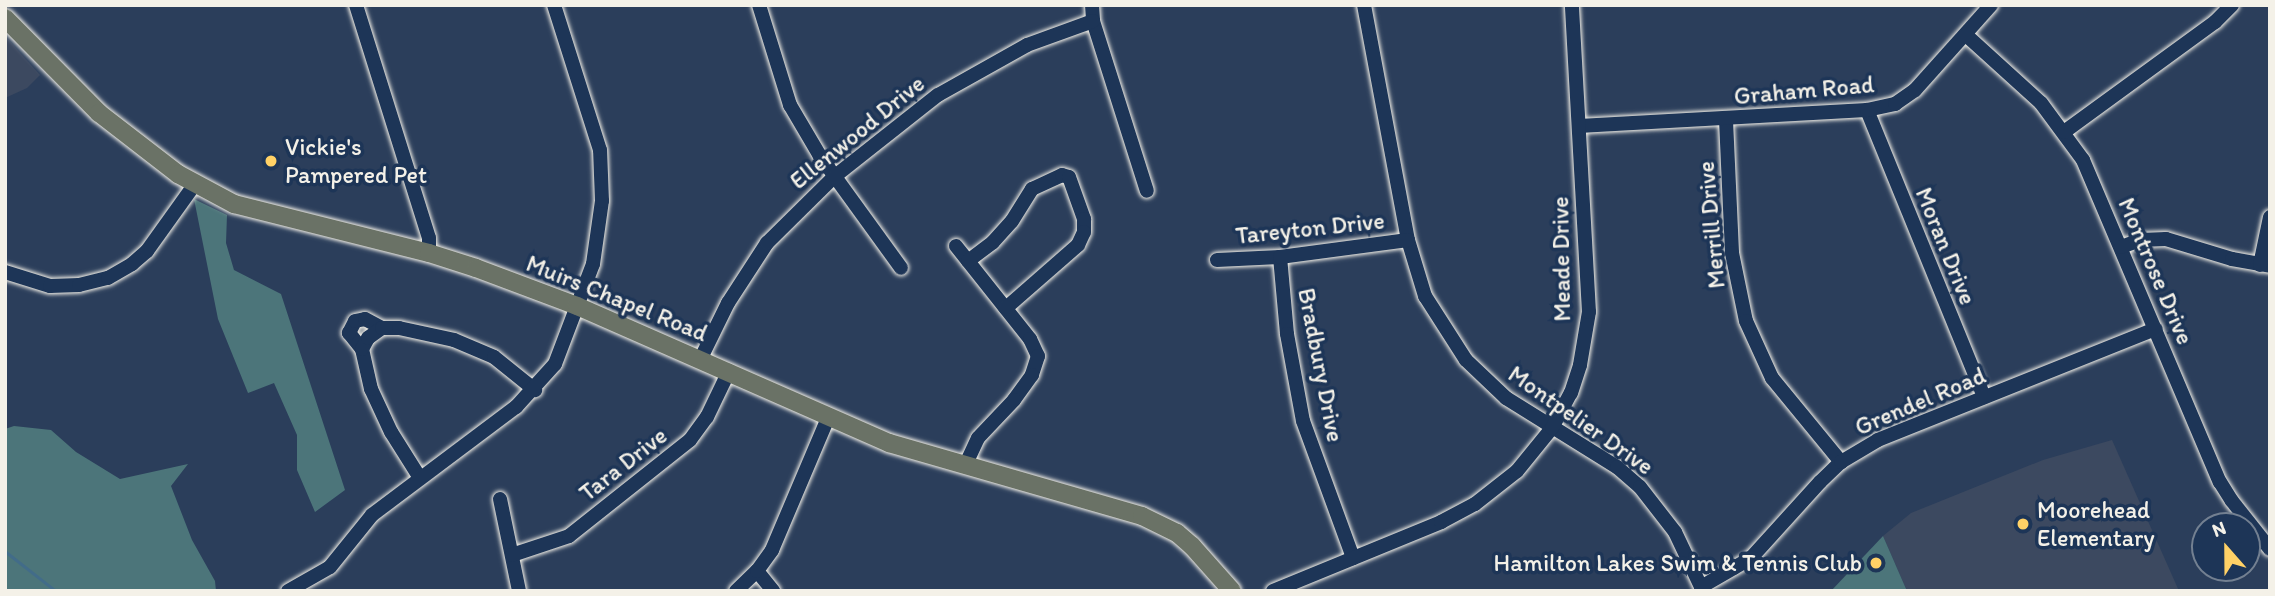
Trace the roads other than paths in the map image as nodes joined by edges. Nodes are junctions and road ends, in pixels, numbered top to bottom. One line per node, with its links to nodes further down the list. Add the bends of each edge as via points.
1 (356, 5): 23 (street, via 429,238)
2 (554, 5): 30 (street, via 600,150 602,201 597,244)
3 (759, 5): 16 (street, via 790,105)
4 (1092, 5): 10 (street)
5 (1364, 5): 20 (street, Montpelier Drive)
6 (1572, 5): 14 (street, Meade Drive)
7 (1991, 5): 11 (street, Graham Road)
8 (2232, 5): 15 (street)
9 (5, 18): 17 (main road, Muirs Chapel Road, via 99,113)
10 (1093, 21): 16 (street, Ellenwood Drive, via 1027,45 938,95); 18 (street)
11 (1966, 34): 12 (street, Graham Road, via 1915,90 1895,104); 15 (street, Montrose Drive, via 2033,95)
12 (1867, 110): 13 (street, Graham Road); 38 (street, Moran Drive)
13 (1726, 120): 14 (street, Graham Road); 41 (street, Merrill Drive, via 1732,253 1746,321 1772,379)
14 (1579, 126): 40 (street, Meade Drive, via 1589,312 1571,393)
15 (2064, 132): 22 (street, Montrose Drive, via 2098,191)
16 (834, 177): 28 (street); 35 (street, Ellenwood Drive, via 767,243 728,303)
17 (195, 184): 23 (main road, Muirs Chapel Road, via 234,204); 29 (street, via 147,250 108,278 50,286)
18 (1147, 191)
19 (2270, 217): 27 (street)
20 (1408, 240): 24 (street, Tareyton Drive); 40 (street, Montpelier Drive, via 1425,296 1466,360 1506,398)
21 (956, 246): 26 (street)
22 (2121, 247): 27 (street, via 2140,240 2166,239); 33 (street, Montrose Drive)
23 (429, 253): 30 (main road, Muirs Chapel Road)
24 (1280, 257): 25 (street, Tareyton Drive); 47 (street, Bradbury Drive, via 1287,334 1303,421)
25 (1217, 260)
26 (968, 261): 31 (street); 31 (street, via 1012,221 1032,189 1062,175 1069,177 1084,219 1078,245)
27 (2265, 266)
28 (901, 268)
29 (5, 272)
30 (577, 306): 35 (main road, Muirs Chapel Road); 37 (street, via 555,363)
31 (1006, 309): 42 (street, via 1038,356 1032,375 978,438)
32 (382, 328): 34 (street); 34 (street, via 365,319 355,321 349,333); 37 (street, via 454,340 494,357)
33 (2156, 329): 38 (street, Grendel Road); 45 (street, Montrose Drive, via 2220,482)
34 (362, 349): 43 (street, via 381,411)
35 (701, 359): 36 (main road, Muirs Chapel Road)
36 (729, 371): 39 (main road, Muirs Chapel Road); 46 (street, Tara Drive, via 707,417 682,447 569,536)
37 (535, 390): 43 (street)
38 (1984, 397): 41 (street, Grendel Road, via 1878,440)
39 (829, 416): 42 (main road, Muirs Chapel Road, via 889,443); 48 (street, via 781,531)
40 (1552, 428): 47 (street, Meade Drive, via 1517,471 1475,504); 49 (street, Montpelier Drive, via 1617,467 1640,487 1675,532)
41 (1841, 462): 49 (street, Grendel Road, via 1751,558)
42 (965, 466): 54 (main road, Muirs Chapel Road, via 1158,523 1192,546)
43 (420, 478): 50 (street, via 372,515 330,567)
44 (500, 499): 46 (street)
45 (2270, 549)
46 (512, 555): 51 (street)
47 (1353, 558): 55 (street, Meade Drive)
48 (757, 571): 52 (street); 53 (street)
49 (1702, 589)
50 (288, 591)
51 (519, 591)
52 (736, 591)
53 (773, 591)
54 (1232, 591)
55 (1273, 591)

